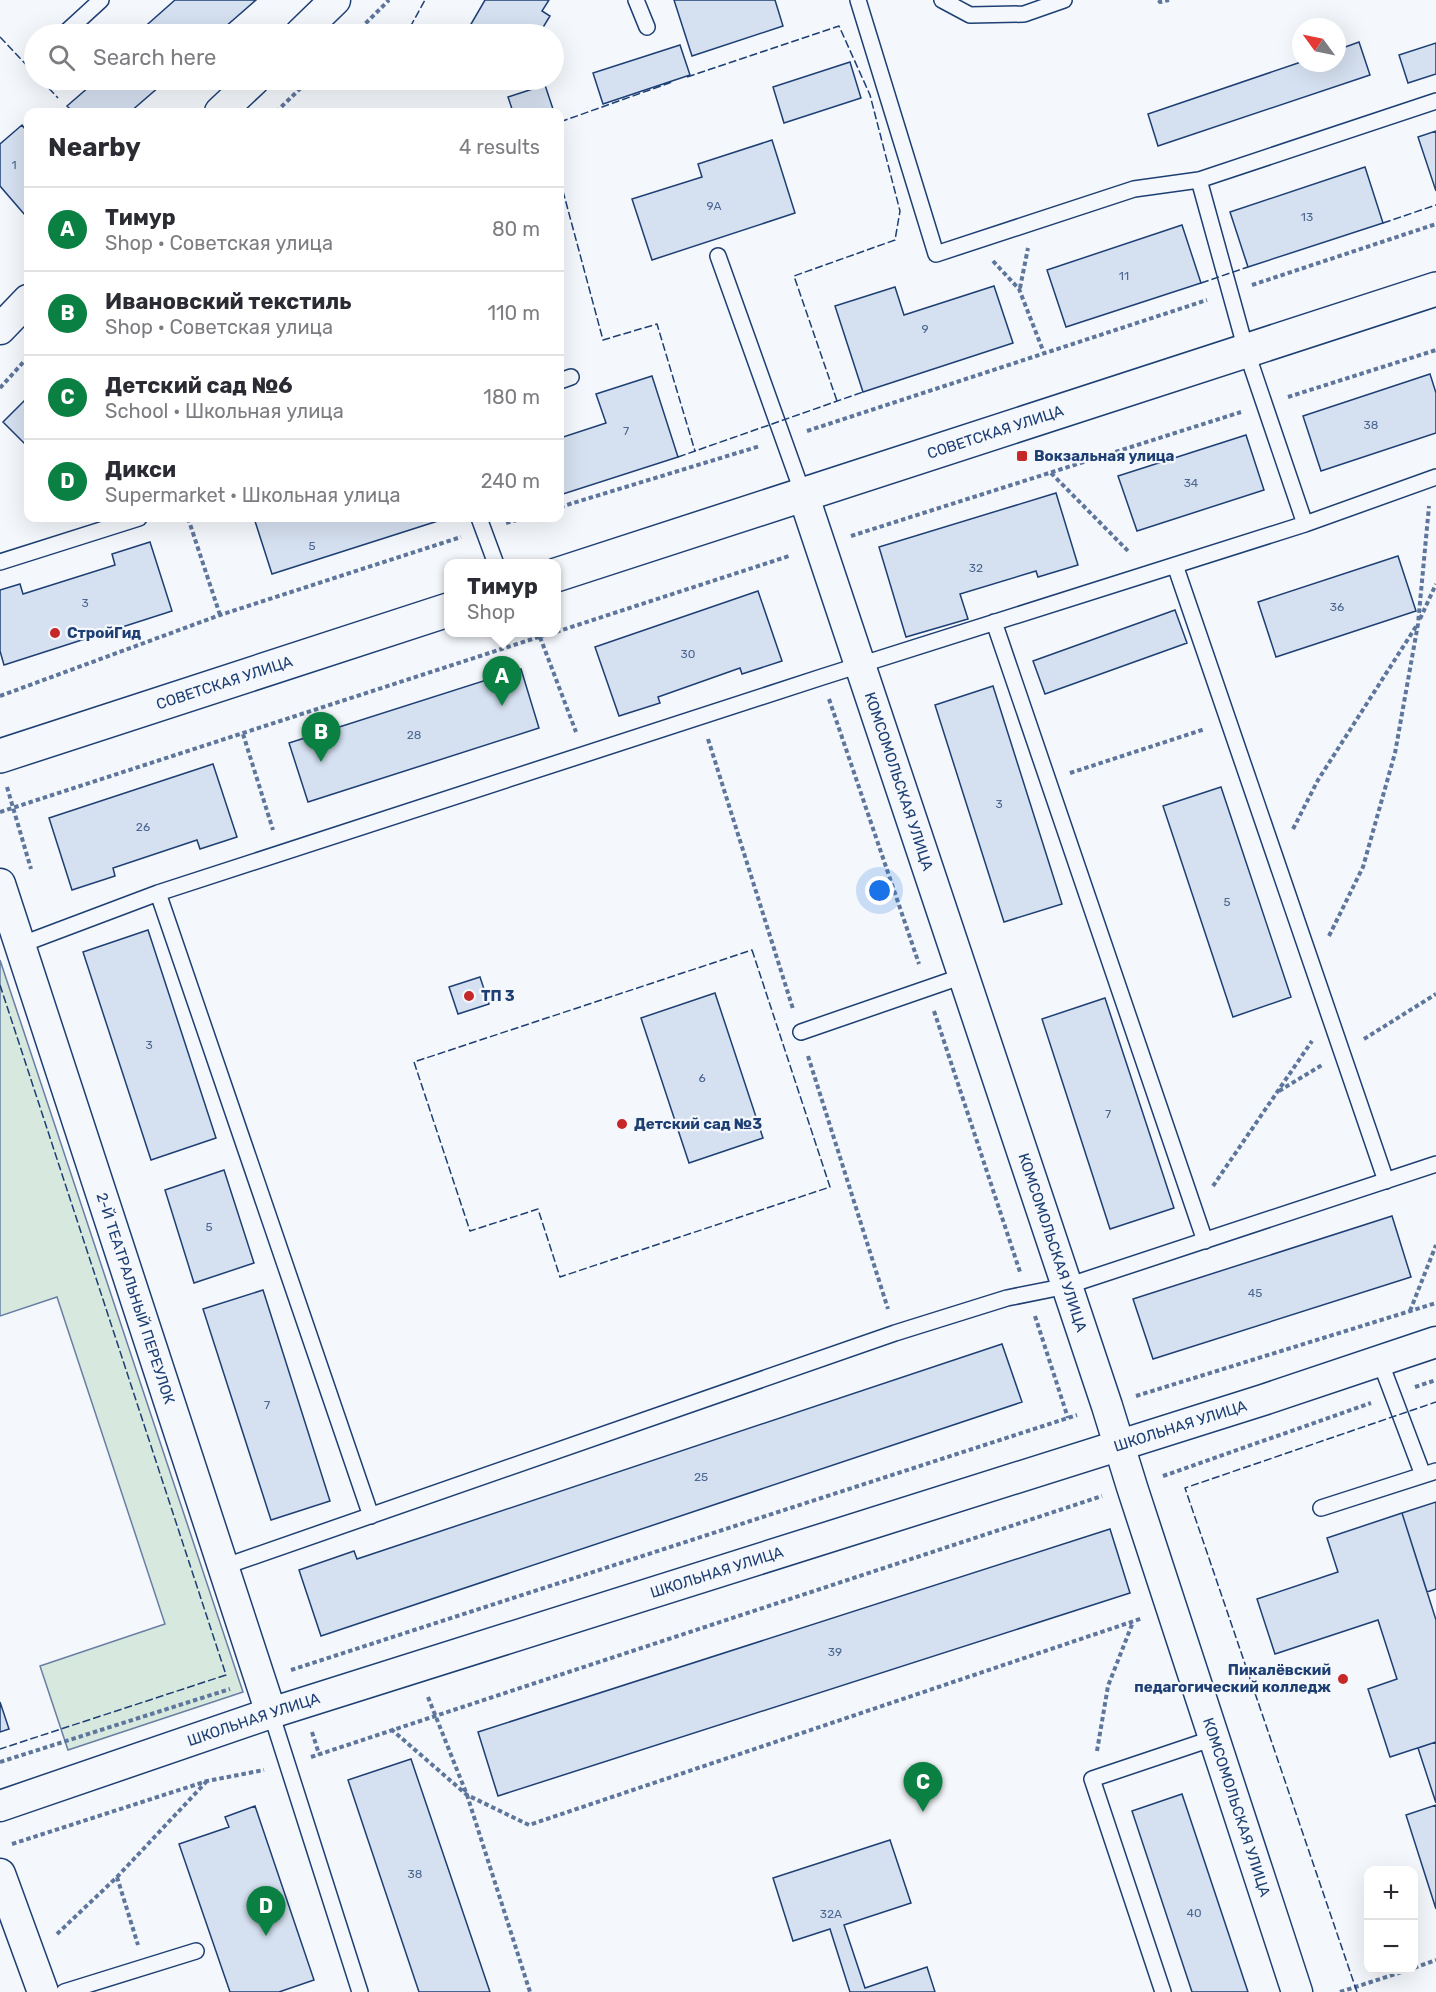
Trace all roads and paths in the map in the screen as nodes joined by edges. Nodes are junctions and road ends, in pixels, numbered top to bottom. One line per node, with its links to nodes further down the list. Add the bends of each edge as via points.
1 (101, 0): 10 (lane)
2 (335, 0): 11 (street)
3 (388, 0): 12 (path)
4 (636, 0): 13 (lane)
5 (858, 0): 22 (lane, via 936,254)
6 (942, 0): 7 (lane, via 970,15 1024,14)
7 (1065, 0)
8 (1159, 0): 9 (path)
9 (1169, 0)
10 (75, 24)
11 (310, 24)
12 (365, 24)
13 (646, 27)
14 (243, 90): 17 (street)
15 (299, 90): 18 (path)
16 (1436, 101): 19 (lane)
17 (224, 108)
18 (280, 108)
19 (1199, 180): 20 (lane, via 1134,189); 26 (lane)
20 (1034, 222): 22 (lane); 24 (path)
21 (1436, 224): 26 (path)
22 (973, 242): 24 (path)
23 (718, 256): 35 (lane)
24 (1019, 289): 31 (path)
25 (1436, 289): 29 (street, СОВЕТСКАЯ УЛИЦА)
26 (1230, 292): 29 (lane); 31 (path)
27 (24, 304): 28 (street)
28 (0, 329)
29 (1246, 350): 34 (lane); 38 (street, СОВЕТСКАЯ УЛИЦА)
30 (1436, 350): 34 (path)
31 (1044, 353): 35 (path)
32 (24, 361): 33 (path)
33 (0, 388)
34 (1265, 404): 36 (path); 43 (lane)
35 (783, 439): 38 (lane); 39 (path)
36 (1050, 472): 44 (path); 49 (path)
37 (1434, 477): 43 (lane); 54 (path)
38 (803, 494): 44 (street, КОМСОМОЛЬСКАЯ УЛИЦА); 48 (street, СОВЕТСКАЯ УЛИЦА)
39 (564, 506)
40 (126, 522): 46 (lane)
41 (189, 522): 52 (path)
42 (481, 524): 45 (lane); 52 (path)
43 (1305, 524): 47 (lane)
44 (820, 546): 55 (path); 57 (street, КОМСОМОЛЬСКАЯ УЛИЦА)
45 (494, 559)
46 (0, 562)
47 (1175, 565): 49 (lane); 60 (lane)
48 (561, 573)
49 (1149, 573): 53 (lane)
50 (1436, 584): 54 (path)
51 (444, 611): 63 (street, СОВЕТСКАЯ УЛИЦА)
52 (220, 615): 59 (path)
53 (994, 622): 57 (lane); 64 (lane)
54 (1418, 624): 67 (path, via 1318,780); 71 (path, via 1395,753 1363,867)
55 (561, 630)
56 (540, 637): 61 (path); 62 (path)
57 (860, 665): 58 (lane); 72 (street, КОМСОМОЛЬСКАЯ УЛИЦА)
58 (822, 677): 62 (lane); 73 (path)
59 (0, 696)
60 (1228, 721): 64 (path); 67 (lane)
61 (243, 734): 65 (path); 66 (path)
62 (584, 754): 66 (lane)
63 (0, 756)
64 (1048, 780): 78 (lane)
65 (0, 812)
66 (281, 853): 69 (lane)
67 (1276, 862): 71 (lane)
68 (0, 884): 70 (street, 2-Й ТЕАТРАЛЬНЫЙ ПЕРЕУЛОК)
69 (158, 893): 70 (lane); 95 (lane)
70 (20, 945): 96 (street, 2-Й ТЕАТРАЛЬНЫЙ ПЕРЕУЛОК)
71 (1313, 969): 74 (lane)
72 (963, 976): 73 (lane); 81 (street, КОМСОМОЛЬСКАЯ УЛИЦА)
73 (927, 988): 75 (lane); 82 (path)
74 (1329, 1016): 77 (lane); 78 (path)
75 (801, 1032)
76 (1436, 1164): 77 (lane)
77 (1386, 1182): 79 (lane)
78 (1195, 1211): 79 (lane)
79 (1205, 1241): 81 (lane)
80 (1436, 1245): 84 (path)
81 (1067, 1286): 82 (lane); 89 (street, КОМСОМОЛЬСКАЯ УЛИЦА)
82 (1028, 1294): 90 (path); 95 (lane, via 896,1333)
83 (1436, 1303): 84 (path)
84 (1409, 1311): 89 (path)
85 (1436, 1342): 86 (street, ШКОЛЬНАЯ УЛИЦА)
86 (1380, 1361): 88 (lane); 91 (street, ШКОЛЬНАЯ УЛИЦА)
87 (1436, 1380): 88 (path)
88 (1393, 1395): 92 (lane); 93 (path)
89 (1107, 1406): 90 (path); 91 (street, КОМСОМОЛЬСКАЯ УЛИЦА)
90 (1068, 1418): 100 (path)
91 (1119, 1445): 93 (street, КОМСОМОЛЬСКАЯ УЛИЦА); 99 (street, ШКОЛЬНАЯ УЛИЦА)
92 (1430, 1473): 94 (lane)
93 (1132, 1487): 97 (street, КОМСОМОЛЬСКАЯ УЛИЦА); 102 (path)
94 (1321, 1508)
95 (371, 1516): 96 (lane)
96 (224, 1568): 100 (street, 2-Й ТЕАТРАЛЬНЫЙ ПЕРЕУЛОК)
97 (1172, 1608): 98 (path); 104 (street, КОМСОМОЛЬСКАЯ УЛИЦА)
98 (1133, 1622): 107 (path, via 1108,1686); 109 (path, via 529,1825)
99 (418, 1668): 101 (street, ШКОЛЬНАЯ УЛИЦА); 102 (path)
100 (260, 1680): 101 (street, 2-Й ТЕАТРАЛЬНЫЙ ПЕРЕУЛОК); 105 (path)
101 (271, 1713): 106 (lane); 110 (street, ШКОЛЬНАЯ УЛИЦА)
102 (434, 1716): 103 (path); 109 (path)
103 (391, 1729): 106 (path); 109 (path)
104 (1214, 1738): 107 (lane); 125 (street, КОМСОМОЛЬСКАЯ УЛИЦА)
105 (0, 1762)
106 (287, 1765): 108 (path); 122 (lane)
107 (1092, 1779): 124 (lane)
108 (207, 1781): 111 (path); 112 (path)
109 (467, 1795): 123 (path)
110 (0, 1806)
111 (11, 1844)
112 (117, 1877): 115 (path); 118 (path)
113 (1, 1878): 115 (street)
114 (196, 1951): 118 (lane)
115 (31, 1959): 120 (street)
116 (1436, 1960): 117 (path)
117 (1418, 1966)
118 (145, 1967): 121 (lane)
119 (1396, 1974): 126 (path)
120 (43, 1992)
121 (64, 1992)
122 (360, 1992)
123 (530, 1992)
124 (1163, 1992)
125 (1297, 1992)
126 (1340, 1992)

